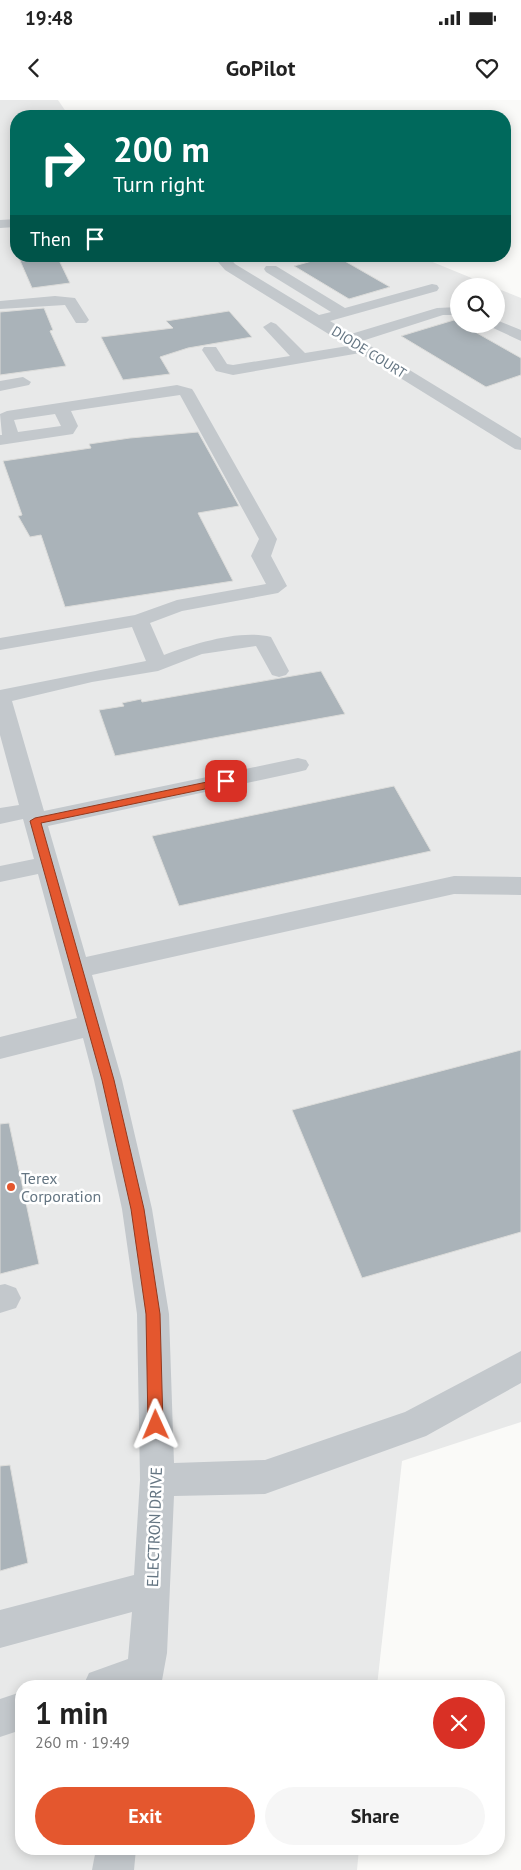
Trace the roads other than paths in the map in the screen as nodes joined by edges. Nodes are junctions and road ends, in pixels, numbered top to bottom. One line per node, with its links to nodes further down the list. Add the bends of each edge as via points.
1 (225, 262): 8 (street, DIODE COURT)
2 (266, 266): 6 (street)
3 (432, 288): 6 (street)
4 (0, 305): 7 (street, via 70,301)
5 (450, 311): 12 (street, via 442,311)
6 (343, 313): 8 (street)
7 (81, 320)
8 (318, 320): 12 (street, DIODE COURT)
9 (271, 326): 14 (street)
10 (505, 328): 11 (street)
11 (521, 336)
12 (356, 344): 14 (street); 18 (street, DIODE COURT)
13 (210, 350): 14 (street, via 222,368 227,370)
14 (301, 358)
15 (23, 382): 16 (street)
16 (0, 386)
17 (6, 439): 19 (street, via 5,417 177,390 186,392 268,539 261,556 277,586 178,606)
18 (521, 445)
19 (139, 620): 20 (street); 21 (street)
20 (0, 644)
21 (158, 665): 22 (street, via 198,649 257,640 264,641); 23 (street)
22 (279, 671)
23 (0, 697): 26 (street, ELECTRON DRIVE)
24 (298, 766): 26 (street)
25 (0, 816): 26 (street)
26 (34, 816): 27 (street, ELECTRON DRIVE)
27 (47, 864): 28 (street); 30 (street, ELECTRON DRIVE)
28 (0, 874)
29 (521, 886): 30 (street, via 454,885)
30 (77, 969): 31 (street, ELECTRON DRIVE)
31 (92, 1025): 32 (street); 34 (street, ELECTRON DRIVE, via 137,1209 153,1314)
32 (0, 1048)
33 (521, 1366): 34 (street, via 414,1426 265,1477)
34 (157, 1480): 35 (street, ELECTRON DRIVE)
35 (151, 1589): 36 (street); 37 (street, ELECTRON DRIVE, via 148,1653)
36 (0, 1629)
37 (143, 1680)
38 (15, 1713): 39 (street)
39 (0, 1718)
40 (115, 1855): 41 (street)
41 (113, 1870)

